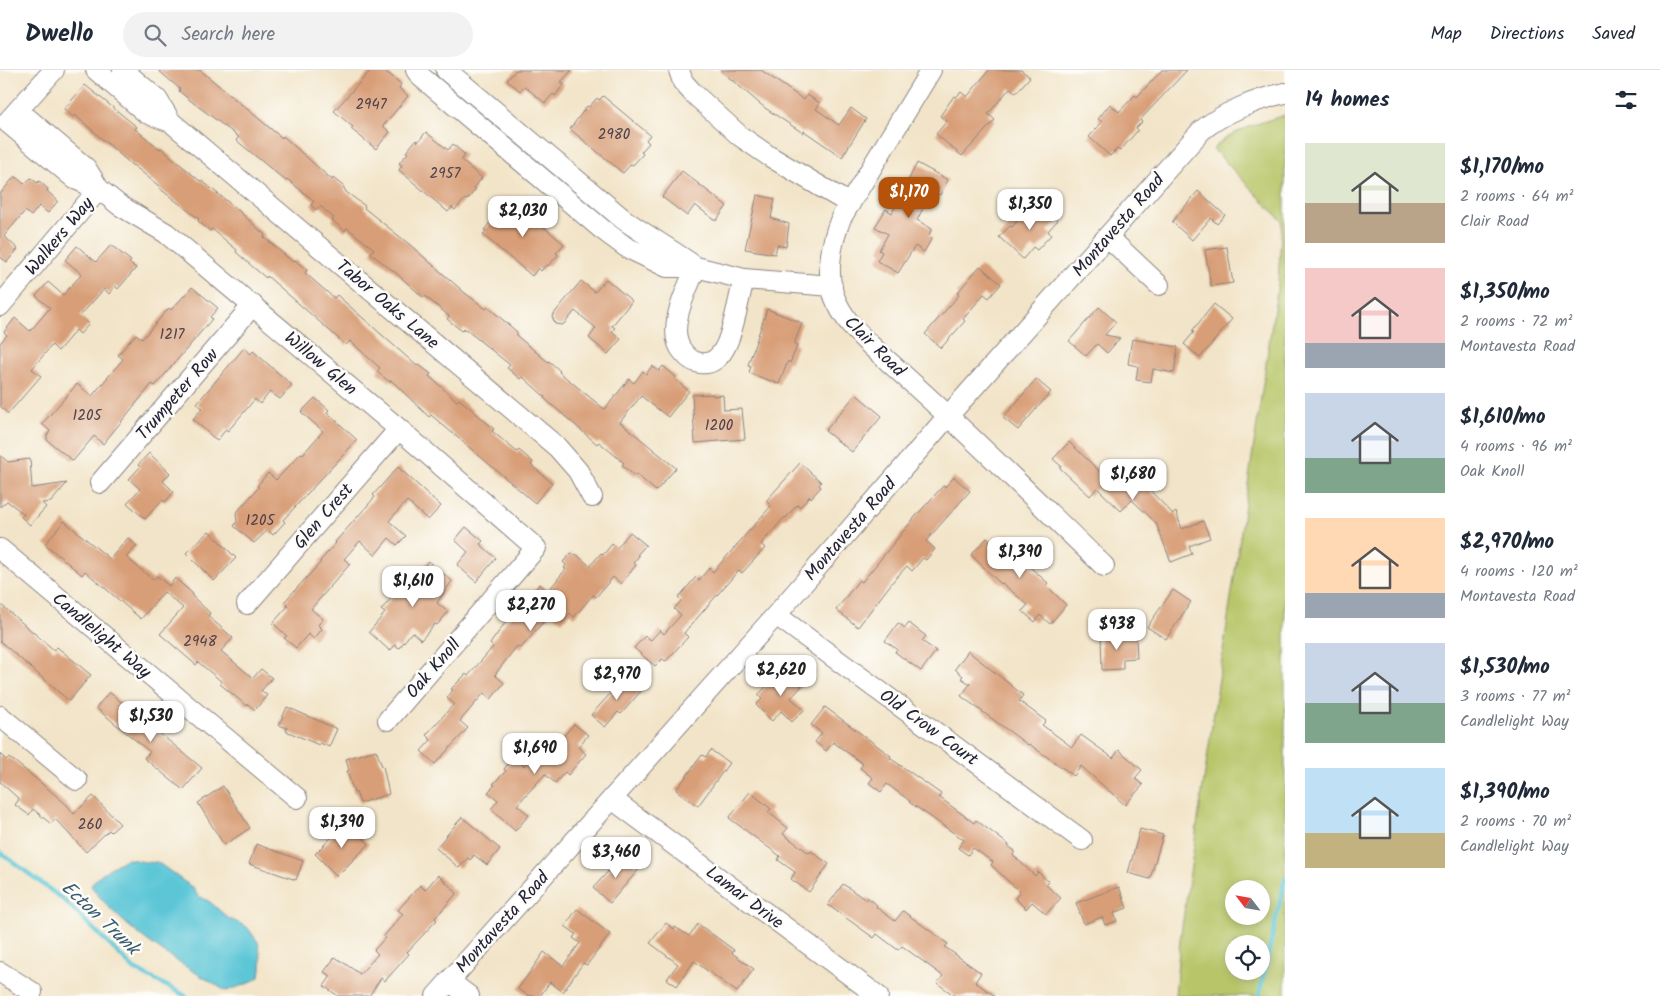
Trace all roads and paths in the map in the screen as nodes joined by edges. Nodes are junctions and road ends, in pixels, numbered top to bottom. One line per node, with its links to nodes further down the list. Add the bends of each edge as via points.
1 (54, 70): 9 (street)
2 (96, 70): 10 (street, Tabor Oaks Lane, via 146,113)
3 (123, 70): 10 (street, Tabor Oaks Lane, via 157,99)
4 (416, 70): 14 (street, via 626,247 667,267)
5 (446, 70): 14 (street, via 623,219)
6 (679, 70): 12 (street, via 683,82 693,93 740,136)
7 (931, 70): 12 (street, Clair Road)
8 (1285, 93): 13 (street, Montavesta Road, via 1237,109 1209,124)
9 (8, 121): 11 (street, Willow Glen, via 86,168)
10 (171, 122): 23 (street, Tabor Oaks Lane, via 557,447 578,471)
11 (99, 189): 18 (street, Willow Glen, via 166,233); 19 (street, Walkers Way)
12 (850, 204): 17 (street, Clair Road, via 836,230 830,261)
13 (1108, 237): 16 (street); 20 (street, Montavesta Road)
14 (696, 267): 15 (street); 15 (street, via 677,318 676,336 678,348 687,357 702,363 714,360 725,348)
15 (744, 279): 17 (street)
16 (1159, 285)
17 (832, 286): 20 (street, Clair Road, via 836,301 851,326)
18 (254, 305): 21 (street, Willow Glen); 22 (street, Trumpeter Row)
19 (0, 306)
20 (948, 416): 26 (street, Clair Road); 28 (street, Montavesta Road)
21 (399, 429): 24 (street, Willow Glen); 27 (street, Glen Crest)
22 (100, 483)
23 (592, 497)
24 (536, 548): 30 (street, Oak Knoll)
25 (0, 550): 32 (street, Candlelight Way)
26 (1104, 566)
27 (247, 604)
28 (776, 615): 33 (street, Montavesta Road); 34 (street, Old Crow Court)
29 (0, 716): 31 (street)
30 (388, 720)
31 (77, 780)
32 (297, 798)
33 (612, 799): 36 (street, Montavesta Road); 39 (street, Lamar Drive)
34 (1082, 840)
35 (0, 972): 37 (street, via 32,992)
36 (442, 988): 38 (street)
37 (30, 996)
38 (469, 996)
39 (878, 996)

